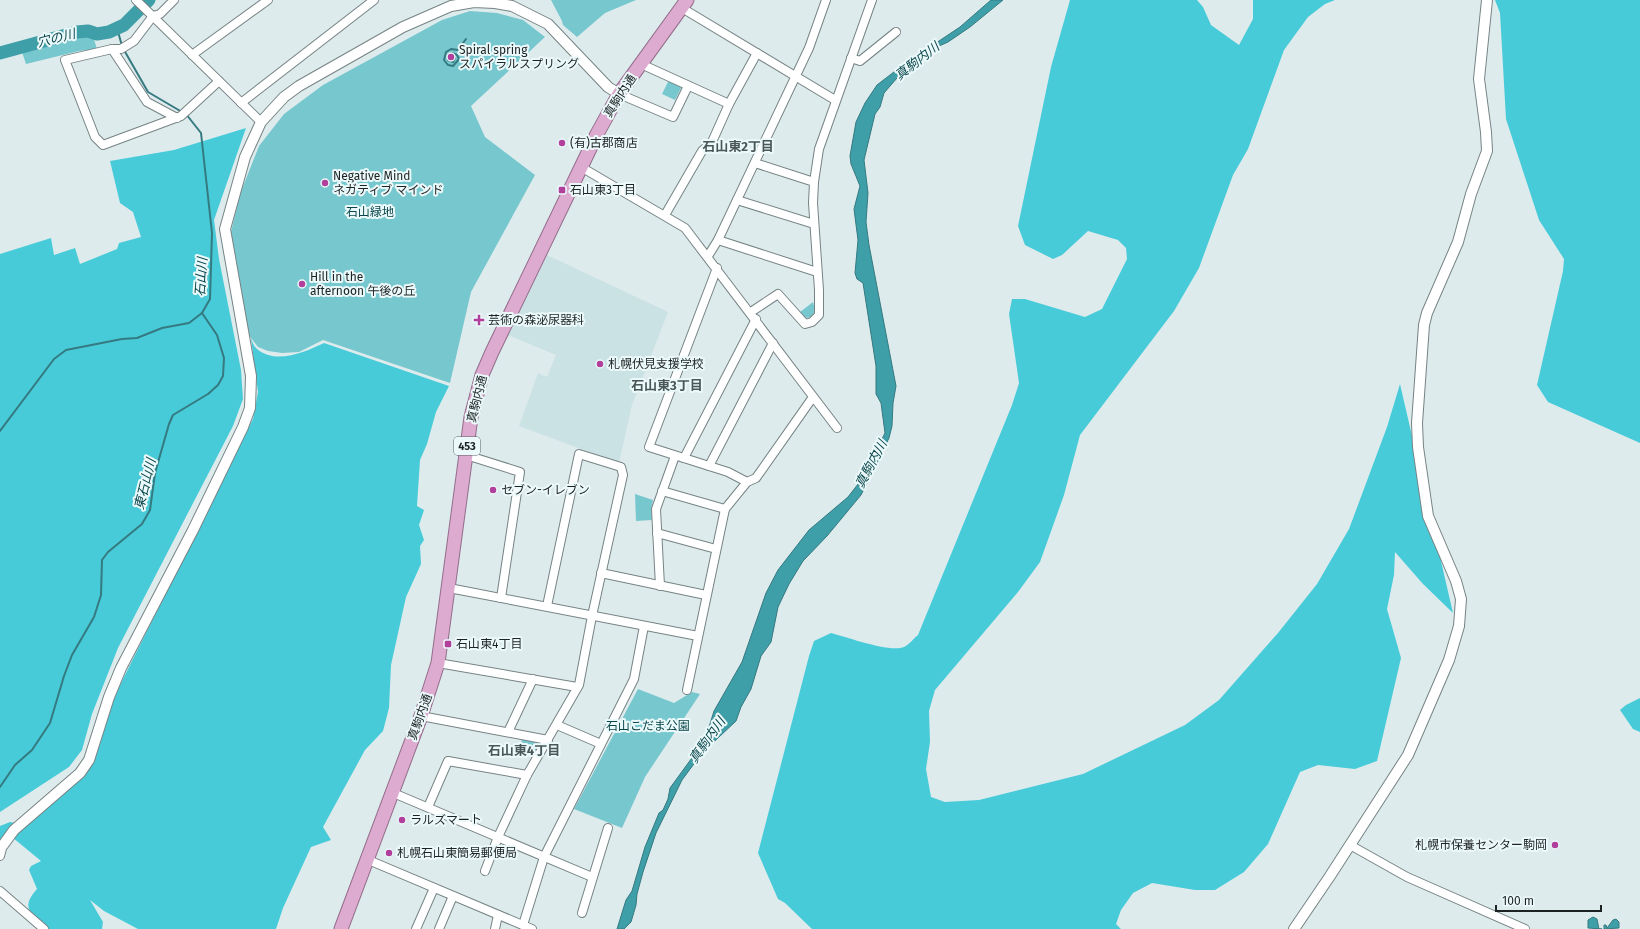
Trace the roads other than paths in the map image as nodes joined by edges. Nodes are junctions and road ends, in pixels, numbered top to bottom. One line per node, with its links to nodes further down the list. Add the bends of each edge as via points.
1 (136, 0): 9 (street)
2 (174, 0): 9 (street, via 160,14)
3 (268, 0): 13 (street)
4 (374, 0): 21 (street)
5 (826, 0): 16 (street, via 809,48)
6 (872, 0): 14 (street)
7 (1487, 0): 72 (street, via 1479,79 1487,150 1471,194 1458,242 1427,313 1417,423 1428,516 1456,581 1461,599 1459,626 1449,660 1408,755)
8 (684, 4): 12 (street); 15 (highway, 真駒内通 / 453)
9 (151, 15): 11 (street, via 134,41 124,48); 13 (street)
10 (896, 32): 14 (street, via 860,61)
11 (112, 49): 23 (street, via 147,102); 23 (street, via 65,60 95,137 103,145)
12 (757, 53): 16 (street); 22 (street)
13 (192, 55): 17 (street)
14 (851, 58): 20 (street)
15 (641, 64): 18 (street); 19 (highway, 真駒内通 / 453)
16 (795, 76): 20 (street); 25 (street)
17 (219, 81): 21 (street); 23 (street)
18 (688, 86): 19 (street, via 673,117); 22 (street)
19 (619, 94): 24 (street, via 608,87 548,24 512,6 474,2 451,6 404,26 299,86 284,97); 26 (highway, 真駒内通 / 453)
20 (835, 100): 27 (street, via 820,149)
21 (241, 103): 24 (street)
22 (729, 104): 29 (street, via 712,142 702,151)
23 (182, 115)
24 (261, 122): 71 (street, via 246,156 226,229 251,376 250,408 194,530 121,668 89,760 80,773 14,830)
25 (755, 163): 27 (street); 28 (street)
26 (581, 168): 29 (street); 39 (highway, 真駒内通 / 453, via 487,363 471,417)
27 (814, 182): 30 (street)
28 (737, 200): 30 (street); 31 (street)
29 (665, 215): 32 (street, via 685,228)
30 (814, 224): 34 (street)
31 (718, 240): 32 (street); 34 (street)
32 (708, 256): 33 (street)
33 (717, 268): 35 (street); 40 (street, via 649,447)
34 (817, 272): 35 (street, via 820,310 812,322 802,322 778,294)
35 (753, 316): 36 (street); 41 (street)
36 (773, 343): 37 (street); 42 (street)
37 (813, 397): 38 (street); 43 (street, via 756,478)
38 (837, 428)
39 (466, 455): 50 (highway, 真駒内通 / 453); 52 (street, via 520,472)
40 (675, 456): 41 (street); 44 (street)
41 (684, 458): 42 (street)
42 (709, 466): 43 (street)
43 (747, 482): 45 (street)
44 (662, 491): 45 (street); 46 (street, via 656,509)
45 (725, 509): 47 (street)
46 (657, 532): 47 (street); 49 (street)
47 (716, 549): 51 (street)
48 (602, 573): 49 (street); 53 (street, via 623,475 621,467 579,454); 54 (street)
49 (660, 586): 51 (street)
50 (449, 588): 52 (street); 57 (highway, 真駒内通 / 453)
51 (706, 595): 56 (street)
52 (501, 598): 53 (street)
53 (546, 606): 54 (street)
54 (592, 616): 55 (street); 59 (street)
55 (644, 626): 56 (street); 65 (street, via 634,679)
56 (698, 636): 60 (street)
57 (438, 663): 58 (street); 61 (highway, 真駒内通 / 453)
58 (533, 679): 59 (street); 63 (street)
59 (577, 688): 62 (street)
60 (687, 690)
61 (421, 716): 63 (street); 67 (highway, 真駒内通 / 453)
62 (557, 725): 64 (street); 65 (street)
63 (508, 732): 64 (street)
64 (548, 740): 66 (street)
65 (601, 744): 74 (street)
66 (527, 775): 68 (street, via 448,761); 70 (street)
67 (391, 792): 68 (street); 75 (highway, 真駒内通 / 453)
68 (428, 807): 70 (street)
69 (608, 828): 77 (street)
70 (498, 837): 74 (street); 76 (street)
71 (3, 845): 73 (street)
72 (1350, 845): 90 (street); 91 (street, via 1407,878)
73 (0, 856)
74 (544, 857): 77 (street); 83 (street)
75 (366, 859): 78 (street); 85 (highway, 真駒内通 / 453)
76 (485, 872)
77 (592, 877): 81 (street)
78 (434, 888): 80 (street); 86 (street)
79 (0, 891): 84 (street)
80 (453, 896): 82 (street); 87 (street)
81 (582, 913)
82 (498, 915): 83 (street); 88 (street)
83 (523, 925): 89 (street)
84 (44, 929)
85 (341, 929)
86 (416, 929)
87 (439, 929)
88 (495, 929)
89 (532, 929)
90 (1294, 929)
91 (1525, 929)

